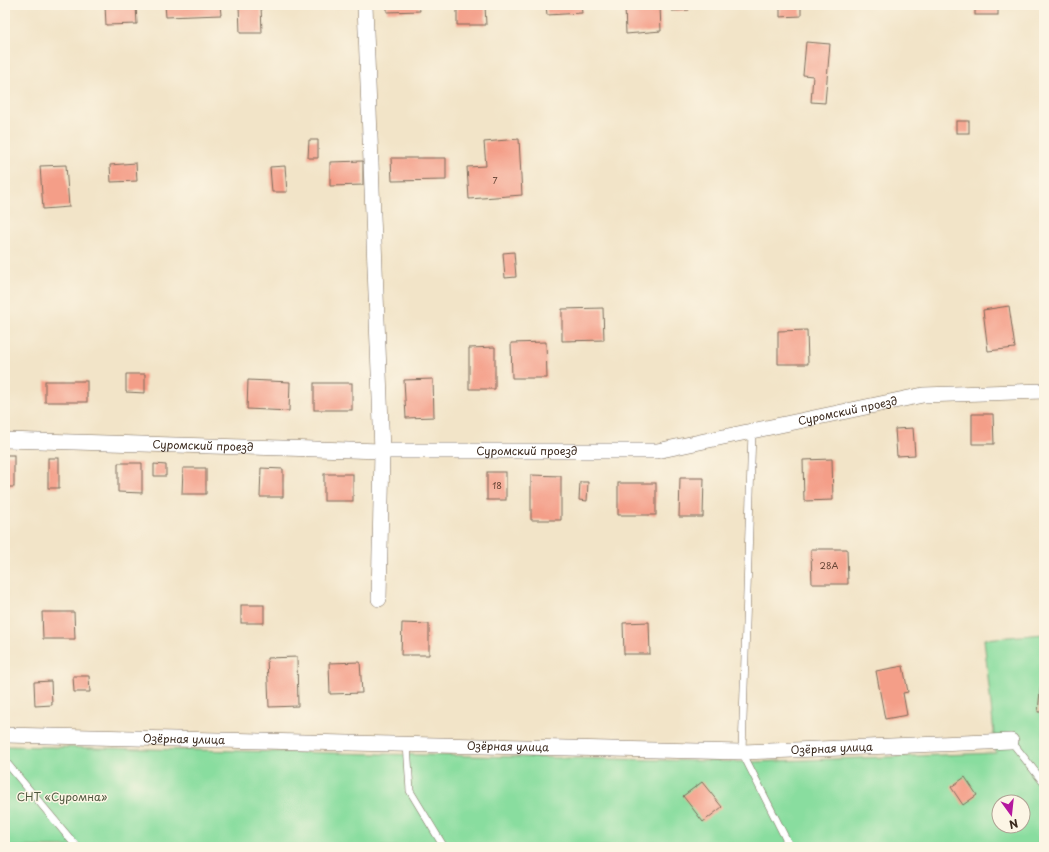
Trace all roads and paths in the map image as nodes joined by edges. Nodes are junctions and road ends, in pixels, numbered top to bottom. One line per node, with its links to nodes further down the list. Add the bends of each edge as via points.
1 (365, 5): 5 (street)
2 (1044, 392): 3 (street, Суромский проезд, via 923,395)
3 (752, 431): 5 (street, Суромский проезд, via 657,451); 10 (lane)
4 (5, 440): 5 (street, Суромский проезд)
5 (382, 450): 6 (street)
6 (379, 599)
7 (5, 735): 9 (street, Озёрная улица)
8 (1011, 741): 10 (street, Озёрная улица); 12 (lane)
9 (407, 744): 10 (street, Озёрная улица); 15 (lane, via 410,791)
10 (742, 752): 16 (lane)
11 (5, 761): 14 (lane)
12 (1041, 774): 13 (lane)
13 (1044, 782)
14 (77, 847)
15 (444, 847)
16 (790, 847)

